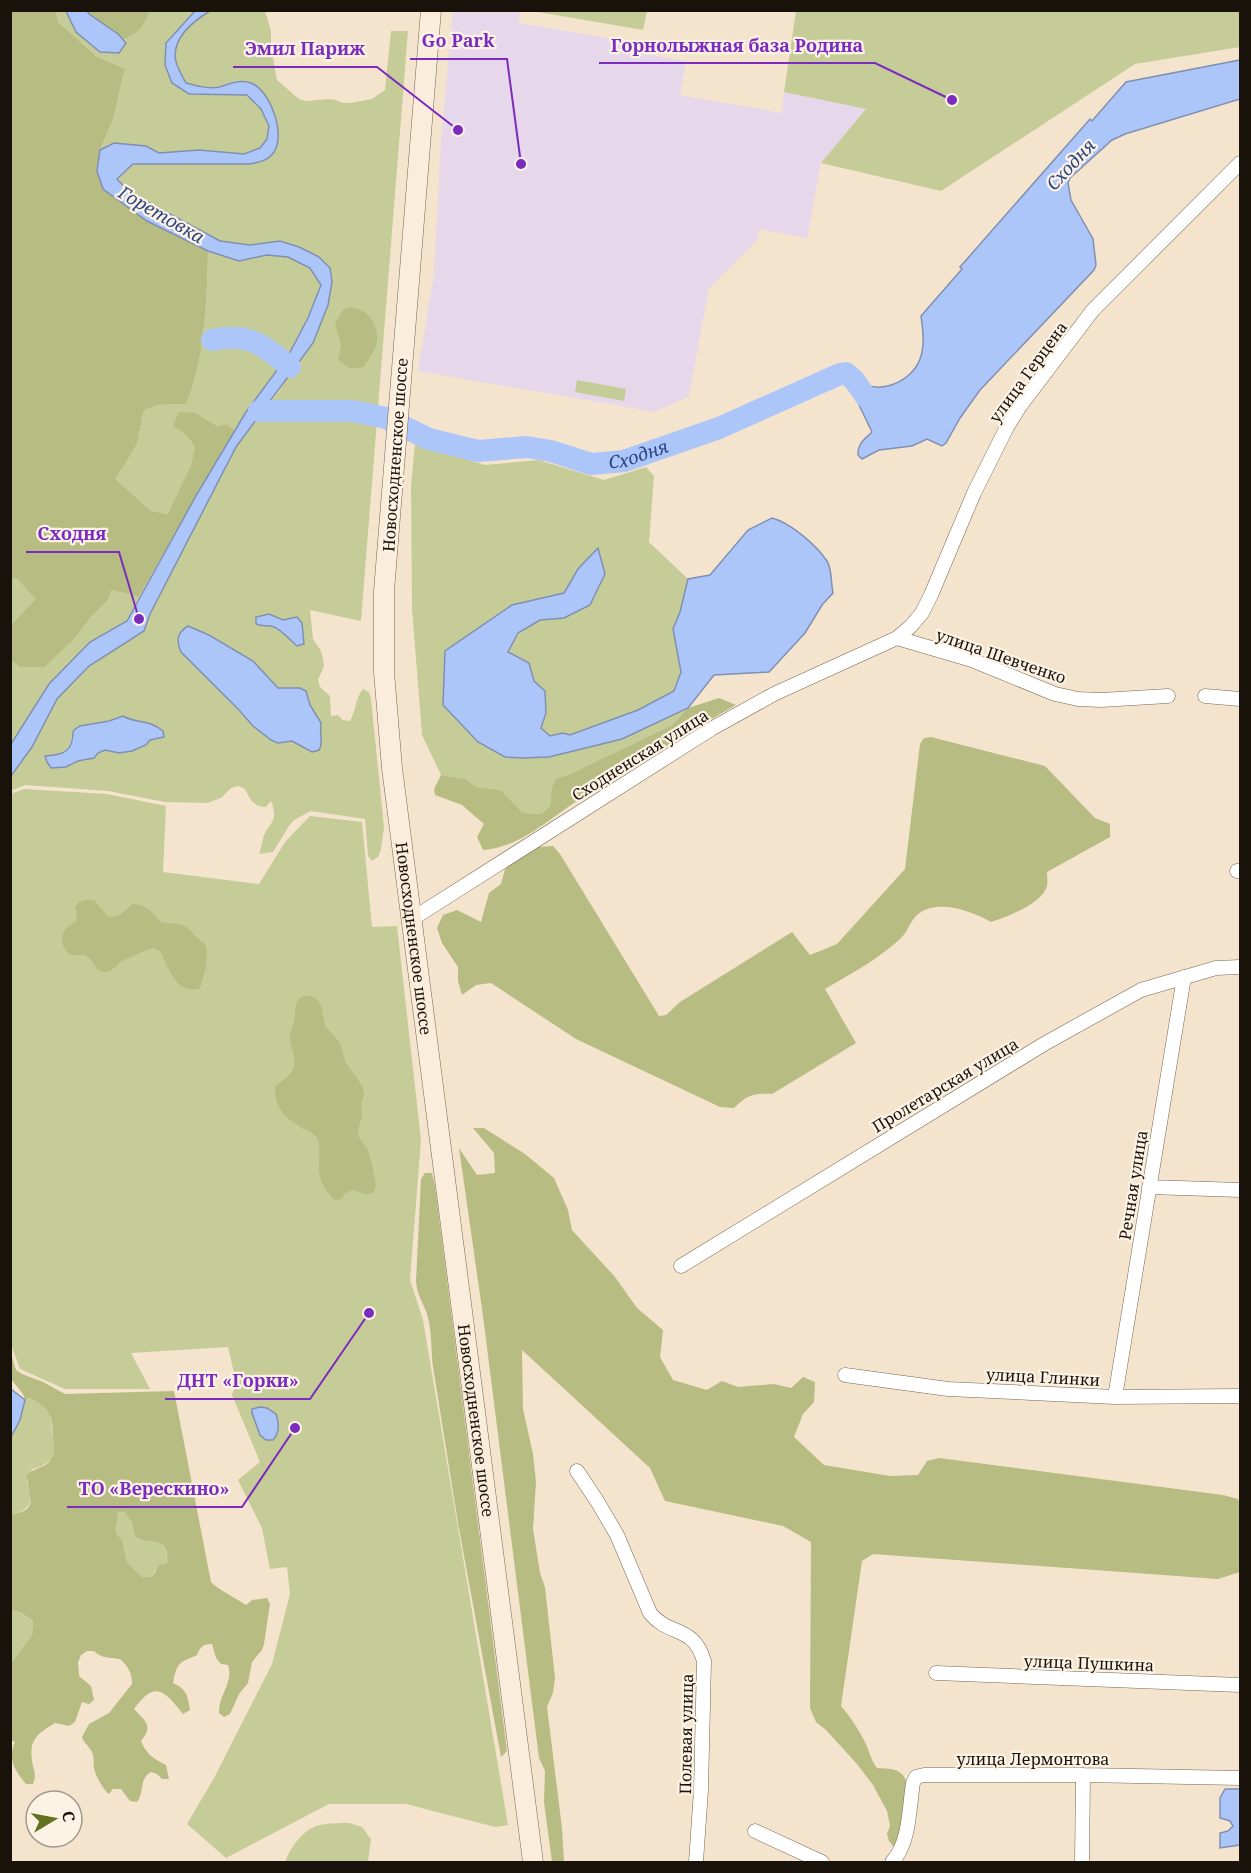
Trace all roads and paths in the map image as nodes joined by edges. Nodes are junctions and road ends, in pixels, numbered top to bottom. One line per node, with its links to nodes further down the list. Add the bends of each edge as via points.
1 (431, 10): 7 (main road, Новосходненское шоссе, via 384,591 384,672 392,768)
2 (1240, 163): 3 (street, улица Герцена, via 1094,310 1020,406 974,493 922,613)
3 (897, 638): 4 (street, улица Шевченко, via 972,660 1055,694 1078,699); 7 (street, Сходненская улица, via 774,694 711,729)
4 (1168, 696)
5 (1205, 696): 6 (street)
6 (1240, 699)
7 (412, 919): 22 (main road, Новосходненское шоссе)
8 (1240, 967): 9 (street, Пролетарская улица, via 1216,968)
9 (1184, 977): 10 (street, Речная улица); 12 (street, Пролетарская улица, via 1141,990 1044,1044)
10 (1149, 1187): 11 (street); 15 (street, Речная улица)
11 (1240, 1190)
12 (681, 1266)
13 (845, 1375): 15 (street, улица Глинки, via 948,1389)
14 (1240, 1396): 15 (street, улица Глинки)
15 (1115, 1397)
16 (577, 1472): 23 (street, Полевая улица, via 616,1535 650,1613 657,1621 696,1642 704,1660 702,1790)
17 (936, 1673): 18 (street, улица Пушкина)
18 (1240, 1685)
19 (1083, 1775): 20 (street, улица Лермонтова); 25 (street, улица Лермонтова, via 916,1777 901,1848); 26 (street)
20 (1240, 1778)
21 (755, 1831): 24 (street)
22 (533, 1863)
23 (696, 1863)
24 (822, 1863)
25 (892, 1863)
26 (1082, 1863)

